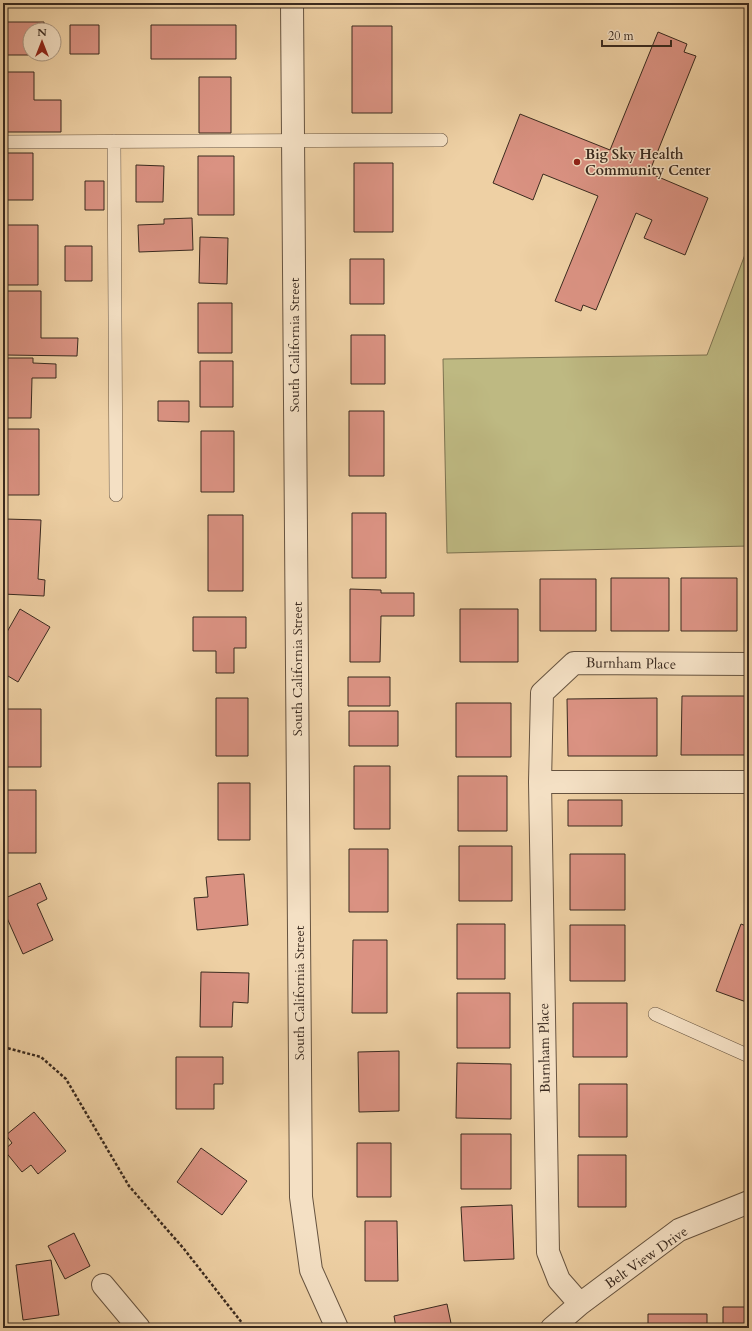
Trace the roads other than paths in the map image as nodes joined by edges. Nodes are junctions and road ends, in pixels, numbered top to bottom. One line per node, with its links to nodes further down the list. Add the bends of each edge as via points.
1 (292, 3): 2 (street, South California Street)
2 (293, 140): 3 (lane); 4 (lane); 16 (street, South California Street, via 301,1196 311,1270)
3 (441, 140)
4 (114, 141): 5 (lane); 6 (lane)
5 (3, 142)
6 (116, 495)
7 (749, 664): 8 (street, Burnham Place, via 574,662 542,692)
8 (540, 782): 9 (street); 14 (street, Burnham Place, via 548,1252 559,1280)
9 (749, 782)
10 (655, 1014): 11 (lane)
11 (749, 1056)
12 (749, 1202): 14 (street, Belt View Drive, via 679,1230)
13 (103, 1285): 15 (street)
14 (580, 1304): 17 (street, Belt View Drive)
15 (139, 1328)
16 (337, 1328)
17 (552, 1328)

